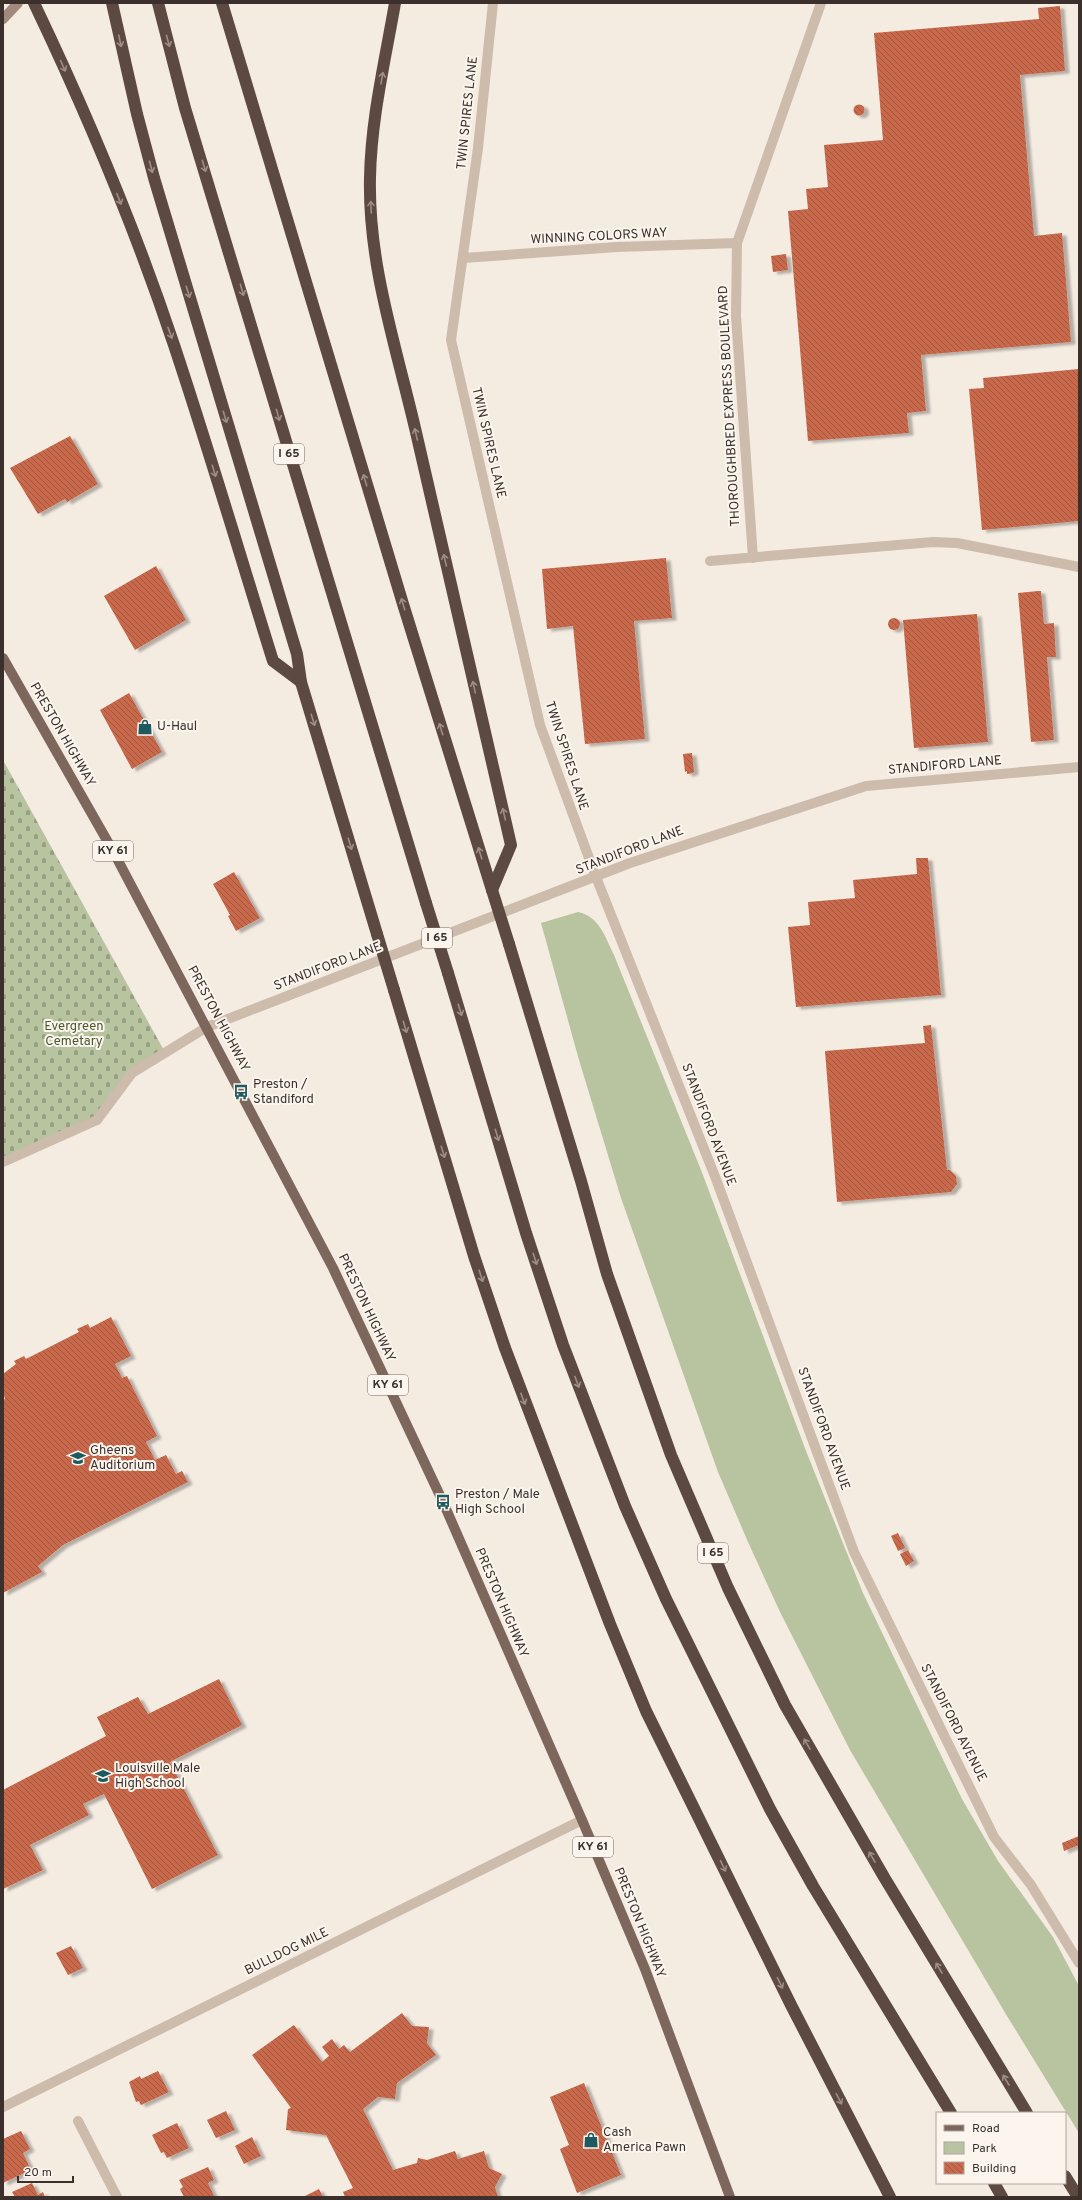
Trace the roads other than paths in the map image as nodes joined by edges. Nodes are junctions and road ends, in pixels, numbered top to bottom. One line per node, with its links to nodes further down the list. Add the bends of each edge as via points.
1 (18, 3): 10 (main road)
2 (34, 3): 17 (highway, one-way to 17, via 92,130 146,266 174,344 273,661)
3 (112, 3): 17 (highway, one-way to 17, via 150,164 293,639)
4 (158, 3): 26 (highway, I 65, one-way to 26, bridge, via 186,108 526,1233 563,1345 626,1506 666,1599 770,1809 813,1886)
5 (222, 3): 20 (highway, I 65, one-way to 5)
6 (402, 3): 9 (highway)
7 (493, 3): 12 (street, TWIN SPIRES LANE, via 478,148)
8 (821, 3): 11 (street, THOROUGHBRED EXPRESS BOULEVARD)
9 (394, 8): 20 (highway, one-way to 9, via 511,845 385,309 374,246 371,162 375,114)
10 (3, 19)
11 (737, 243): 12 (street, WINNING COLORS WAY, via 617,247); 13 (street, THOROUGHBRED EXPRESS BOULEVARD, via 736,316)
12 (463, 258): 19 (street, TWIN SPIRES LANE, via 451,340 540,725)
13 (753, 558): 14 (street); 15 (street, via 933,542 957,543)
14 (710, 561)
15 (1079, 567)
16 (3, 658): 21 (main road, PRESTON HIGHWAY / KY 61, via 113,851)
17 (301, 682): 33 (highway, one-way to 33, bridge, via 474,1256 505,1348 610,1624 646,1711 791,2005)
18 (1079, 767): 19 (street, STANDIFORD LANE, via 866,786 677,846)
19 (596, 877): 21 (street, STANDIFORD LANE); 24 (street, STANDIFORD AVENUE, via 713,1172 854,1552 994,1837 1031,1885)
20 (492, 890): 27 (highway, I 65, one-way to 20, bridge, via 884,1877 785,1705 728,1588 671,1455 616,1302)
21 (207, 1027): 22 (street, via 132,1073 97,1120); 23 (main road, PRESTON HIGHWAY / KY 61, via 340,1282 443,1502)
22 (3, 1162)
23 (582, 1820): 25 (street, BULLDOG MILE); 32 (main road, PRESTON HIGHWAY / KY 61, via 645,1969)
24 (1079, 1963)
25 (3, 2106)
26 (950, 2112)
27 (1025, 2112)
28 (78, 2121): 31 (street)
29 (1066, 2178): 35 (highway)
30 (995, 2184): 34 (highway)
31 (117, 2197)
32 (730, 2197)
33 (890, 2197)
34 (1002, 2197)
35 (1078, 2197)

